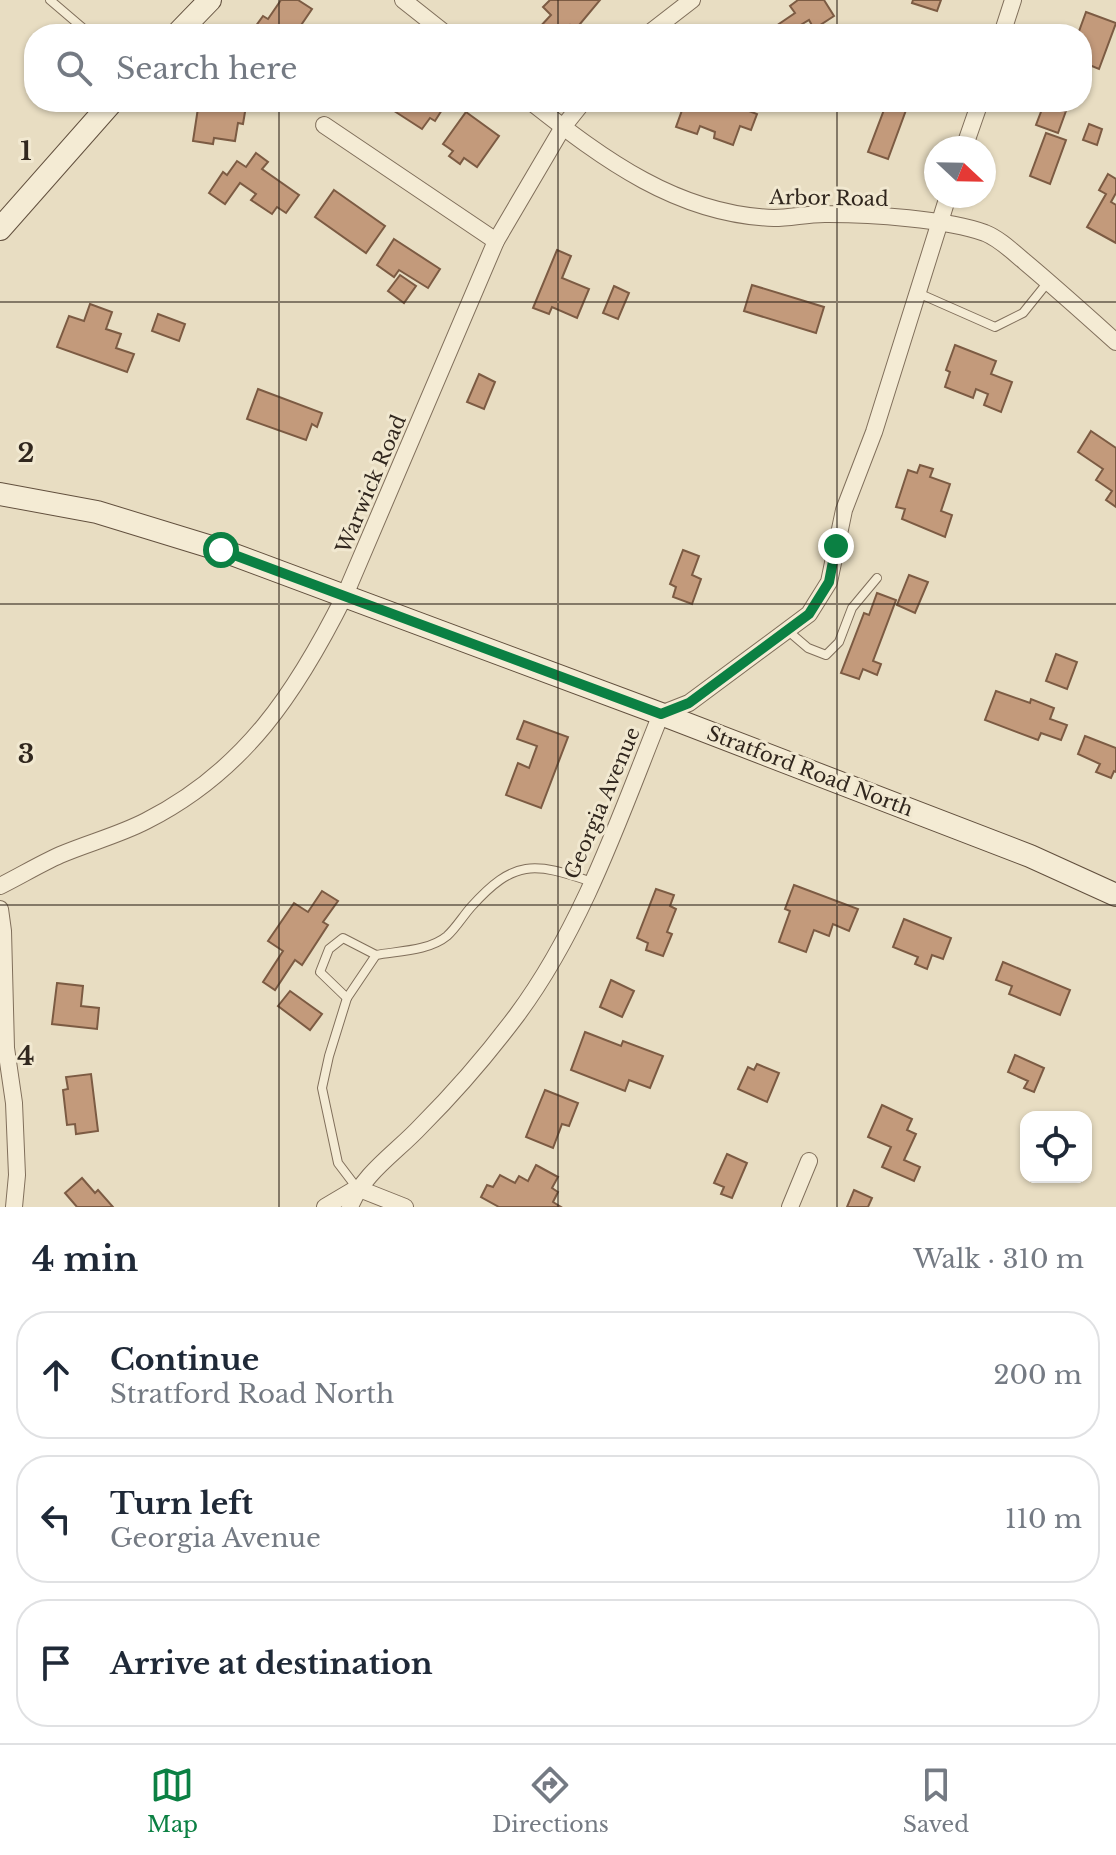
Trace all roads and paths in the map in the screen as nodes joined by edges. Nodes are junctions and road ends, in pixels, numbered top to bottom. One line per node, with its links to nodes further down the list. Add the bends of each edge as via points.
1 (50, 0): 6 (lane)
2 (210, 0): 7 (main road)
3 (403, 0): 8 (street)
4 (692, 0): 9 (street)
5 (1013, 0): 10 (street)
6 (78, 24)
7 (187, 24)
8 (433, 24)
9 (661, 24)
10 (1005, 24)
11 (103, 112): 20 (main road)
12 (544, 112): 16 (street, Arbor Road)
13 (575, 112): 16 (street, Warwick Road)
14 (977, 112): 17 (street)
15 (324, 125): 21 (street)
16 (563, 127): 19 (street, Arbor Road, via 645,183 686,201 774,218 827,214); 21 (street, Warwick Road)
17 (968, 136)
18 (944, 208): 19 (street, Georgia Avenue)
19 (940, 222): 22 (street, Arbor Road, via 986,233); 23 (street, Georgia Avenue)
20 (0, 229)
21 (496, 241): 27 (street, Warwick Road)
22 (1048, 282): 23 (lane, via 1023,313 995,327); 24 (street, Arbor Road)
23 (918, 293): 28 (street, Georgia Avenue, via 844,510 829,582 809,614)
24 (1116, 342)
25 (0, 494): 27 (main road, Stratford Road North, via 134,521)
26 (877, 578): 28 (lane, via 852,608 839,642 826,655)
27 (345, 595): 29 (main road, Stratford Road North); 31 (street, Warwick Road, via 275,715 225,769 143,823 60,855)
28 (787, 630): 29 (street, Georgia Avenue, via 689,703)
29 (661, 714): 30 (street, Georgia Avenue); 32 (main road, Stratford Road North, via 1035,858)
30 (592, 882): 34 (lane, via 555,869 515,871 493,883 447,936 424,947); 37 (street, Georgia Avenue, via 560,947 510,1024 473,1071)
31 (0, 886)
32 (1116, 895)
33 (0, 909): 38 (street, via 6,1048 14,1103)
34 (376, 955): 35 (lane); 35 (lane, via 343,938 329,949 320,972)
35 (347, 998): 37 (lane, via 322,1088 338,1163)
36 (809, 1161): 42 (street)
37 (357, 1188): 39 (street); 40 (street, Georgia Avenue); 41 (street)
38 (14, 1207)
39 (325, 1207)
40 (350, 1207)
41 (405, 1207)
42 (790, 1207)

